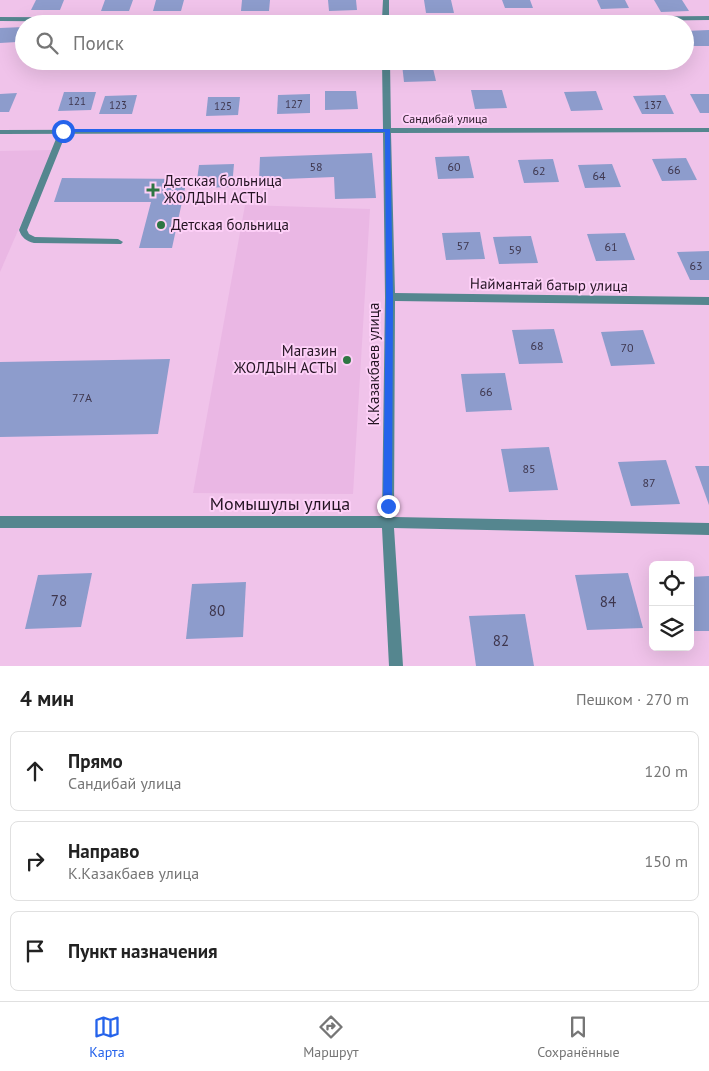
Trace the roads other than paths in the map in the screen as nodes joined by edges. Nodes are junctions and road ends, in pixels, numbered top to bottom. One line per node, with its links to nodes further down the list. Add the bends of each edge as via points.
1 (386, 0): 2 (street)
2 (385, 15)
3 (694, 18): 4 (street)
4 (709, 18)
5 (0, 19): 6 (street)
6 (15, 19)
7 (386, 70): 8 (street, К.Казакбаев улица)
8 (388, 130): 9 (street, Сандибай улица); 10 (street, Сандибай улица); 13 (street, К.Казакбаев улица)
9 (709, 130)
10 (63, 131): 11 (street, Сандибай улица); 12 (street, via 23,230 34,240)
11 (0, 132)
12 (118, 242)
13 (390, 297): 14 (street, Наймантай батыр улица); 16 (street, К.Казакбаев улица)
14 (709, 301)
15 (0, 522): 16 (street, Момышулы улица)
16 (388, 522): 17 (street, Момышулы улица); 18 (street, К.Казакбаев улица)
17 (709, 529)
18 (396, 666)

